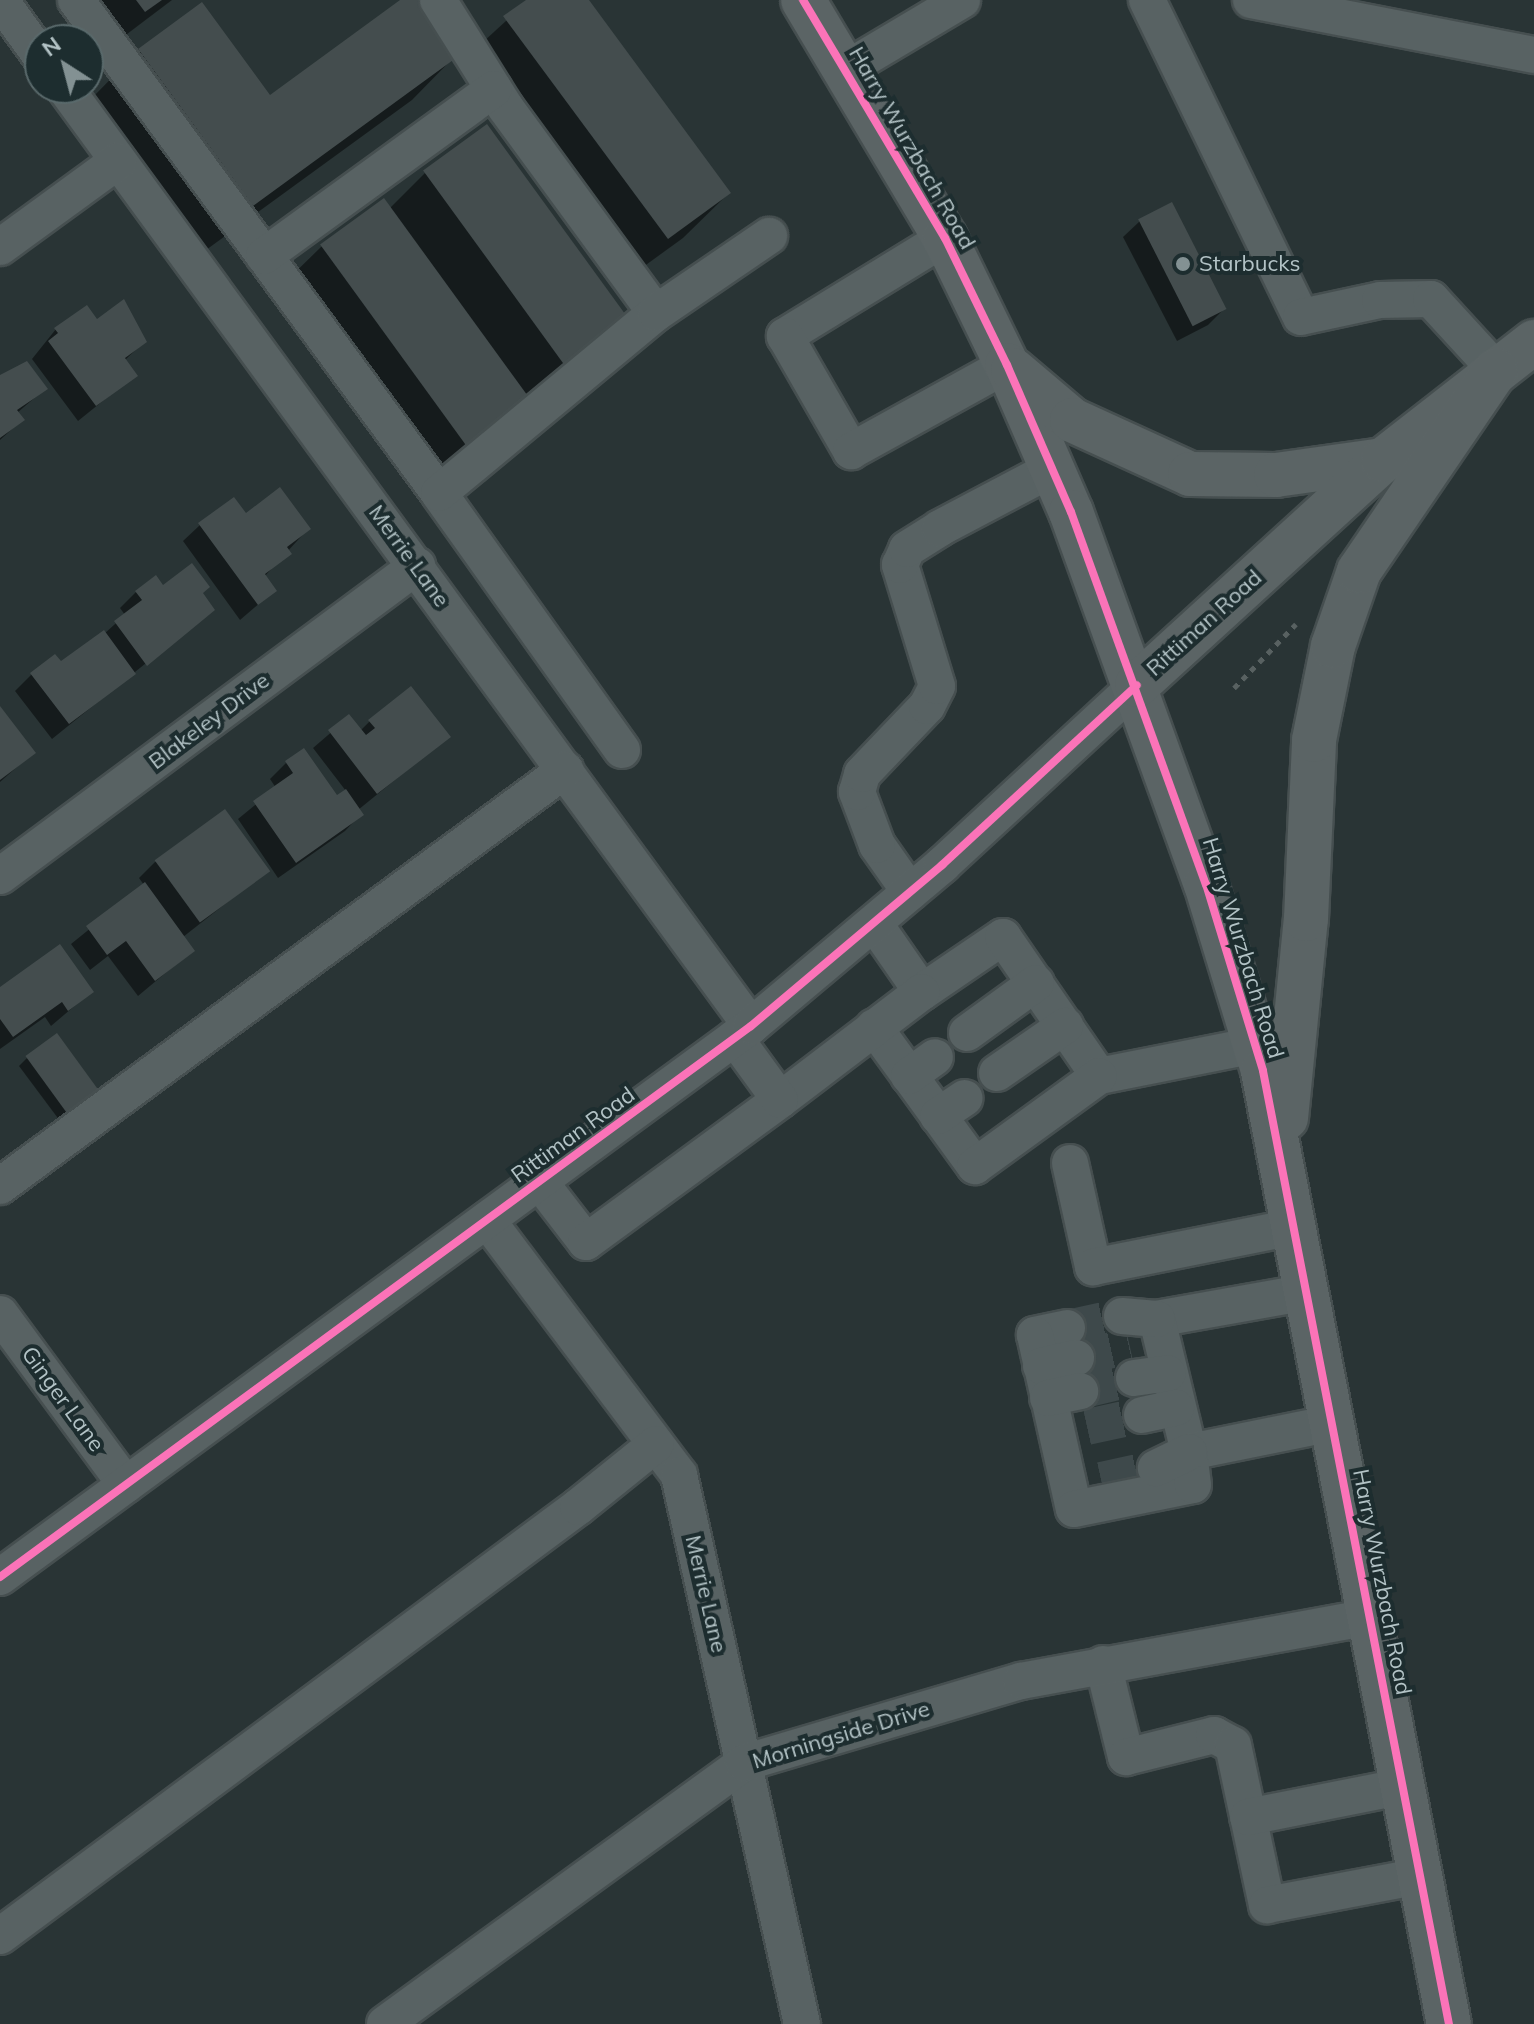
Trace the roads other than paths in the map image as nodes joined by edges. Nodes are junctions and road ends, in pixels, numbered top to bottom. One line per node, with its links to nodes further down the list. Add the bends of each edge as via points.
1 (0, 0): 8 (street)
2 (76, 0): 17 (street)
3 (438, 0): 11 (street)
4 (803, 0): 10 (main road, Harry Wurzbach Road)
5 (962, 0): 10 (street)
6 (1147, 0): 21 (street, via 1301,317 1380,300 1431,299)
7 (1251, 0): 9 (street)
8 (24, 33)
9 (1534, 55)
10 (846, 69): 15 (main road, Harry Wurzbach Road)
11 (494, 89): 17 (street); 18 (street)
12 (77, 104): 13 (street, Merrie Lane)
13 (118, 161): 16 (street); 25 (street, Merrie Lane)
14 (769, 236): 18 (street)
15 (945, 238): 20 (main road, Harry Wurzbach Road); 20 (street, via 785,336 851,451)
16 (0, 247)
17 (264, 256): 24 (street)
18 (656, 313): 24 (street)
19 (1534, 342): 21 (main road, Rittiman Road)
20 (1007, 365): 22 (main road, via 1072,420 1190,474 1263,476); 23 (main road, Harry Wurzbach Road)
21 (1496, 370): 22 (main road, Rittiman Road); 43 (main road, via 1359,571 1333,646 1314,740 1306,919)
22 (1383, 460): 26 (main road, Rittiman Road)
23 (1052, 469): 26 (main road, Harry Wurzbach Road); 30 (street, via 940,528 907,549 900,565 937,686 927,706 862,774 857,792 877,845)
24 (439, 493): 27 (street)
25 (417, 566): 28 (street, Merrie Lane); 29 (street, Blakeley Drive)
26 (1137, 685): 30 (street, Rittiman Road); 38 (main road, Harry Wurzbach Road)
27 (622, 750)
28 (565, 770): 36 (street, Merrie Lane); 45 (street)
29 (0, 876)
30 (910, 892): 31 (street, Rittiman Road)
31 (874, 923): 33 (street); 36 (street, Rittiman Road)
32 (1036, 983): 33 (street, via 1003,937); 34 (street); 37 (street)
33 (922, 992): 35 (street)
34 (1065, 1026): 39 (street); 40 (street)
35 (874, 1027): 40 (street, via 922,1066 952,1107 975,1166); 41 (street)
36 (743, 1032): 41 (street, Merrie Lane); 44 (street, Rittiman Road)
37 (967, 1033)
38 (1255, 1045): 40 (street); 43 (main road, Harry Wurzbach Road)
39 (997, 1073)
40 (1099, 1076)
41 (780, 1100): 44 (street, via 586,1242)
42 (1070, 1163): 47 (street, via 1093,1267)
43 (1280, 1172): 47 (main road, Harry Wurzbach Road)
44 (539, 1181): 46 (street, Rittiman Road)
45 (0, 1186)
46 (487, 1220): 53 (street, Merrie Lane); 54 (street, Rittiman Road)
47 (1293, 1227): 48 (main road, Harry Wurzbach Road)
48 (1308, 1292): 51 (main road, Harry Wurzbach Road); 52 (street, via 1145,1345)
49 (0, 1314): 54 (street, Ginger Lane)
50 (1062, 1368): 52 (street, via 1079,1458 1074,1509 1193,1485)
51 (1333, 1423): 52 (street); 56 (main road, Harry Wurzbach Road)
52 (1166, 1438)
53 (656, 1444): 58 (street, Merrie Lane, via 679,1475); 62 (street, via 566,1517)
54 (126, 1485): 55 (street, Rittiman Road)
55 (0, 1577)
56 (1371, 1617): 57 (street, Morningside Drive); 59 (main road, Harry Wurzbach Road)
57 (1103, 1664): 58 (street, Morningside Drive, via 1021,1681); 60 (street, via 1126,1757 1214,1735 1224,1738 1233,1745)
58 (744, 1763): 63 (street, Morningside Drive); 64 (street, Merrie Lane)
59 (1404, 1786): 60 (street); 61 (main road, Harry Wurzbach Road)
60 (1248, 1817): 61 (street, via 1267,1905)
61 (1421, 1876): 65 (main road, Harry Wurzbach Road)
62 (0, 1936)
63 (385, 2024)
64 (802, 2024)
65 (1449, 2024)

